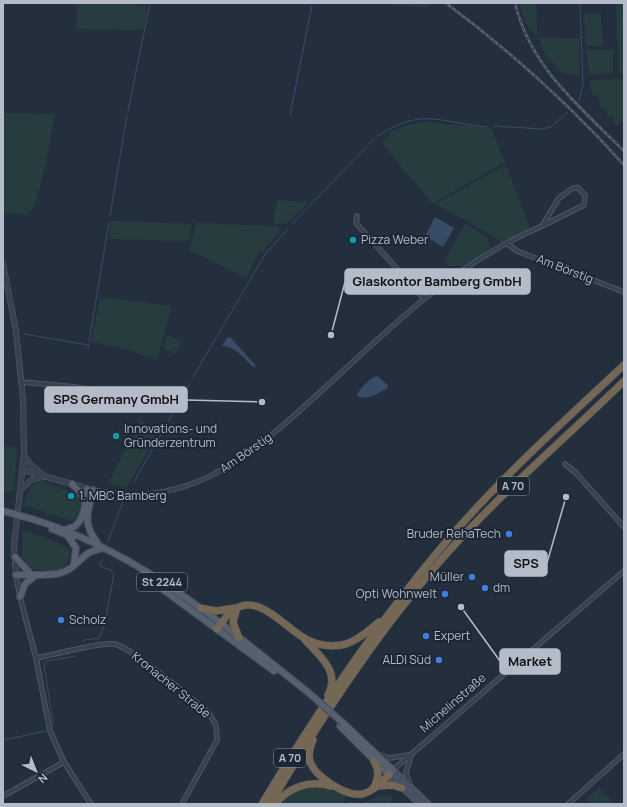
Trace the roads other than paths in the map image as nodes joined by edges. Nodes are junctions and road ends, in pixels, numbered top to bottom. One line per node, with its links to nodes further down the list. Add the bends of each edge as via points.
1 (358, 216): 7 (street, via 356,223)
2 (542, 226): 2 (street, Am Börstig, via 584,205 585,195 582,191 573,188 559,198); 3 (street, Am Börstig)
3 (507, 243): 6 (street, Am Börstig, via 517,250); 7 (street, Am Börstig, via 464,269)
4 (3, 264): 5 (street)
5 (4, 277): 10 (street, via 16,331)
6 (624, 292)
7 (424, 299): 18 (street, Am Börstig, via 274,434 227,468 200,481 159,492 122,494)
8 (624, 365): 34 (highway, A 70, via 485,500 441,548)
9 (624, 381): 41 (highway, A 70, via 492,506 434,568 386,629)
10 (22, 382): 11 (street, via 108,393); 12 (street)
11 (106, 400)
12 (24, 454): 14 (street); 15 (street, via 30,464)
13 (564, 464): 23 (street, via 576,473)
14 (23, 470): 15 (street, Am Börstig); 17 (street)
15 (46, 476): 16 (street, Am Börstig); 17 (street, via 33,479)
16 (72, 484): 18 (street, Am Börstig); 19 (main road)
17 (21, 489): 26 (street)
18 (90, 489): 19 (main road); 25 (main road, via 87,525)
19 (85, 501): 24 (main road, via 78,525)
20 (3, 511): 22 (main road, St 2244, bridge)
21 (3, 515): 22 (main road, St 2244)
22 (32, 520): 24 (main road, St 2244)
23 (624, 527)
24 (66, 532): 25 (main road, St 2244); 27 (main road, via 76,548)
25 (100, 547): 27 (main road, via 85,554); 32 (main road, St 2244, via 135,564); 35 (main road, St 2244)
26 (15, 557): 29 (main road); 30 (street)
27 (73, 565): 29 (main road, via 61,573)
28 (624, 571): 42 (street, Michelinstraße)
29 (34, 574): 30 (main road); 31 (main road, via 25,584)
30 (16, 575): 31 (street)
31 (20, 597): 38 (street)
32 (200, 608): 33 (highway, via 216,611); 35 (main road, St 2244)
33 (237, 608): 35 (highway); 36 (highway, via 244,605 258,607); 37 (highway, via 233,622)
34 (386, 617): 36 (highway, via 363,635 346,644 323,645 308,641); 40 (highway, A 70)
35 (219, 626): 37 (main road, St 2244); 39 (main road, St 2244)
36 (299, 634): 40 (highway, via 325,661 332,675 331,688)
37 (239, 638): 39 (main road, St 2244)
38 (36, 658): 45 (street, via 48,723); 53 (street, Kronacher Straße, via 102,645 120,646 208,712 216,725 217,740)
39 (308, 695): 44 (main road, St 2244)
40 (320, 713): 54 (highway, A 70)
41 (320, 724): 47 (highway, via 310,747 310,761 318,775); 55 (highway, A 70)
42 (412, 753): 44 (street, via 393,758); 46 (street, Michelinstraße); 50 (street, via 406,773)
43 (624, 754): 59 (street)
44 (376, 757): 46 (main road, St 2244); 48 (highway, via 378,780)
45 (64, 762): 51 (street); 52 (street)
46 (391, 772): 48 (highway); 49 (main road, St 2244); 50 (main road, St 2244)
47 (337, 787): 48 (highway, via 359,795); 56 (highway, via 320,783 304,785 289,791)
48 (375, 788): 49 (highway, via 392,785)
49 (402, 788): 57 (main road, St 2244)
50 (411, 788): 58 (main road, St 2244)
51 (3, 796)
52 (91, 804)
53 (182, 804)
54 (262, 804)
55 (270, 804)
56 (275, 804)
57 (420, 804)
58 (428, 804)
59 (568, 804)

